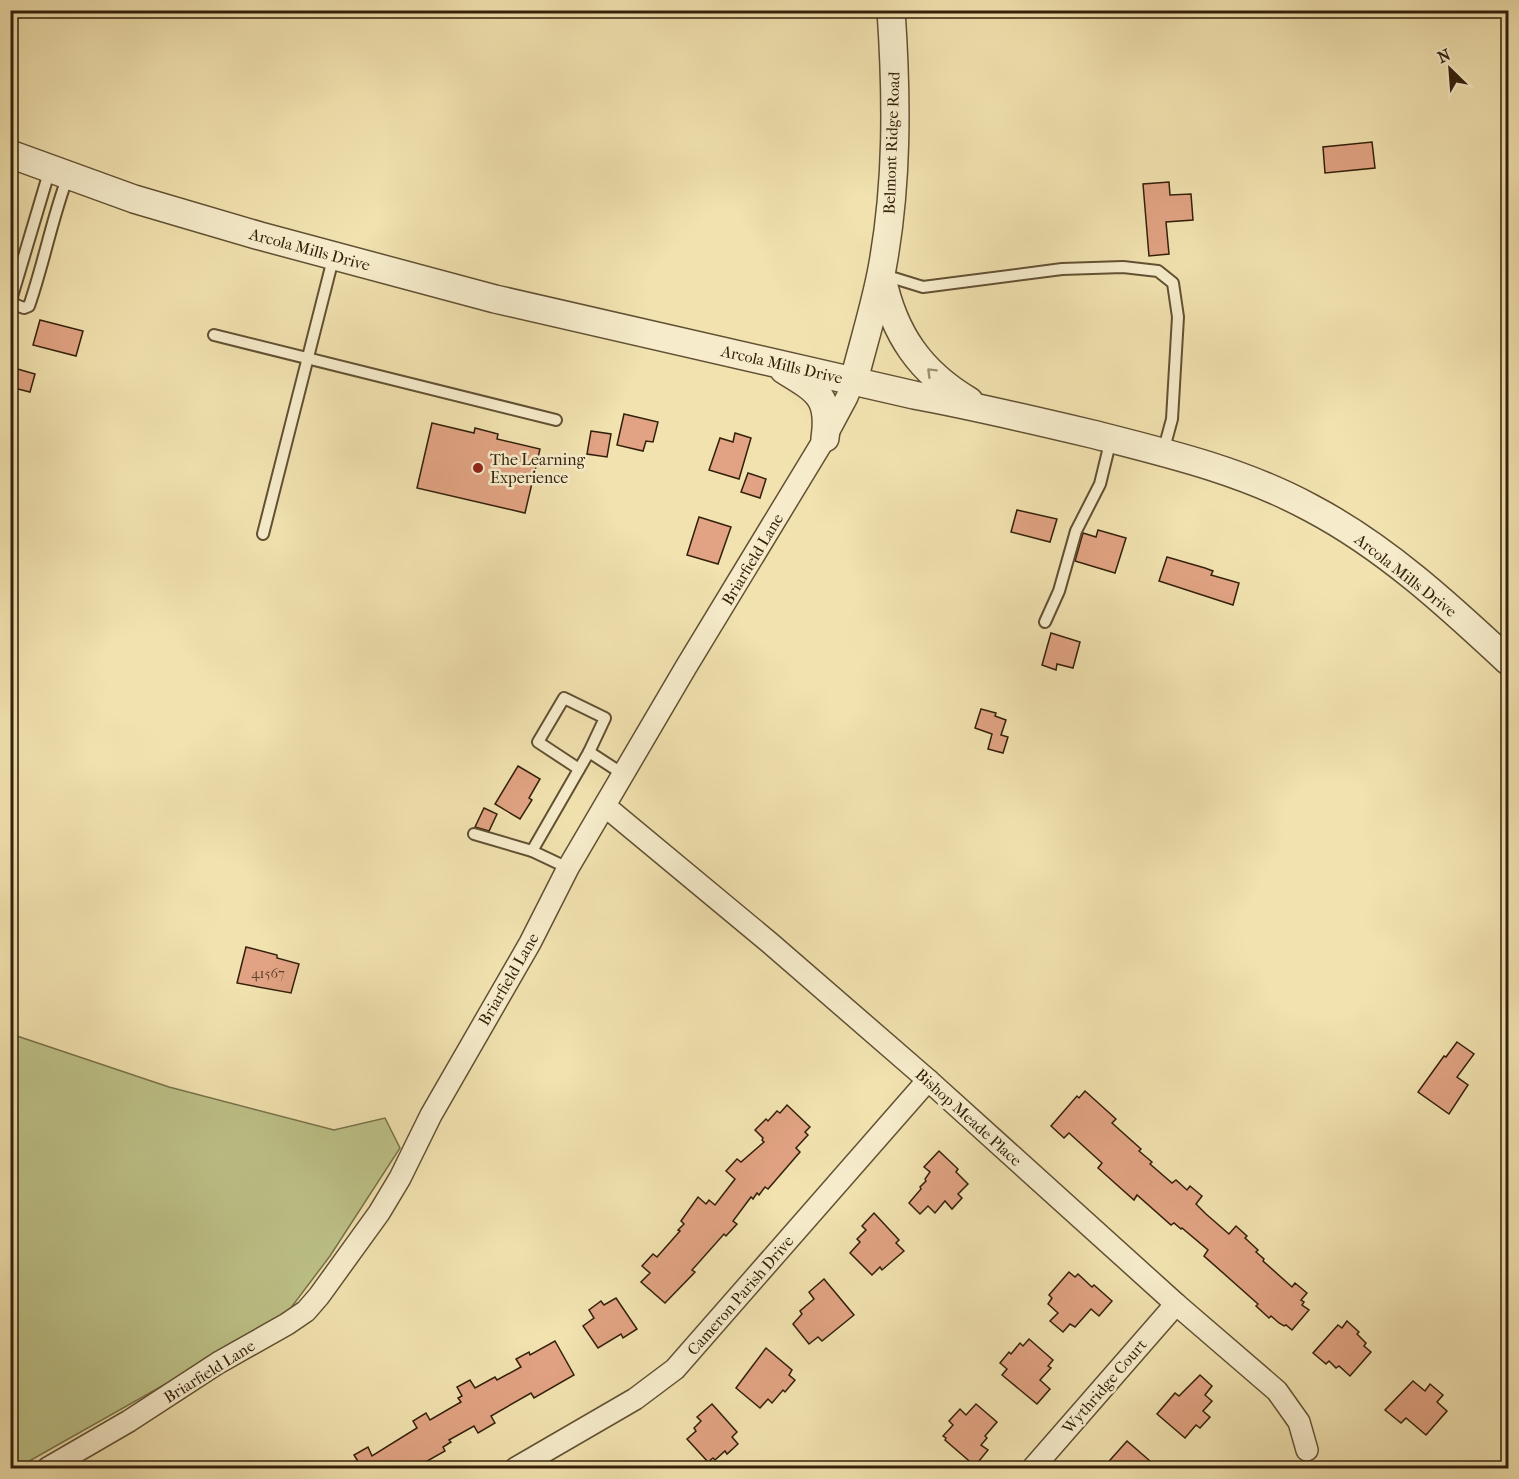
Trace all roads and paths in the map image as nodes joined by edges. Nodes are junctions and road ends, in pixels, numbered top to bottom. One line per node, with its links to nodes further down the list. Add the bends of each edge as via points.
1 (891, 10): 5 (street, Belmont Ridge Road, via 894,172)
2 (10, 154): 3 (street, Arcola Mills Drive)
3 (59, 172): 3 (lane, via 11,300 24,308 29,306 38,280 60,197); 4 (street, Arcola Mills Drive, via 134,199)
4 (334, 255): 7 (lane); 8 (street, Arcola Mills Drive, via 495,299)
5 (881, 274): 9 (street, Belmont Ridge Road); 10 (street, one-way to 5, via 935,377 902,337); 14 (lane, via 922,287 1062,269 1123,267 1158,271 1173,283 1178,317 1172,419)
6 (214, 335): 7 (lane)
7 (307, 359): 11 (lane); 15 (lane)
8 (768, 360): 9 (street, Arcola Mills Drive); 12 (street, via 810,386 821,398 827,412)
9 (854, 380): 10 (street, Arcola Mills Drive); 12 (street, Briarfield Lane)
10 (978, 407): 13 (street, Arcola Mills Drive)
11 (556, 420)
12 (825, 438): 20 (street, Briarfield Lane)
13 (1111, 439): 14 (street, Arcola Mills Drive); 16 (lane, via 1100,484 1077,531)
14 (1163, 452): 17 (street, Arcola Mills Drive, via 1266,486 1372,544)
15 (263, 534)
16 (1045, 622)
17 (1509, 662)
18 (589, 752): 19 (lane); 19 (lane, via 605,718 564,698 538,742); 20 (lane)
19 (579, 768): 23 (lane)
20 (623, 774): 21 (street, Briarfield Lane)
21 (605, 806): 24 (street, Briarfield Lane); 25 (street, Bishop Meade Place)
22 (474, 834): 23 (lane)
23 (532, 850): 24 (lane)
24 (568, 868): 28 (street, Briarfield Lane, via 400,1178 379,1213 306,1311)
25 (928, 1080): 26 (street, Bishop Meade Place); 29 (street, Cameron Parish Drive, via 675,1369 635,1399)
26 (1176, 1304): 27 (street, Bishop Meade Place, via 1277,1391 1299,1422); 30 (street, Wythridge Court)
27 (1307, 1450)
28 (48, 1468)
29 (516, 1468)
30 (1033, 1468)

